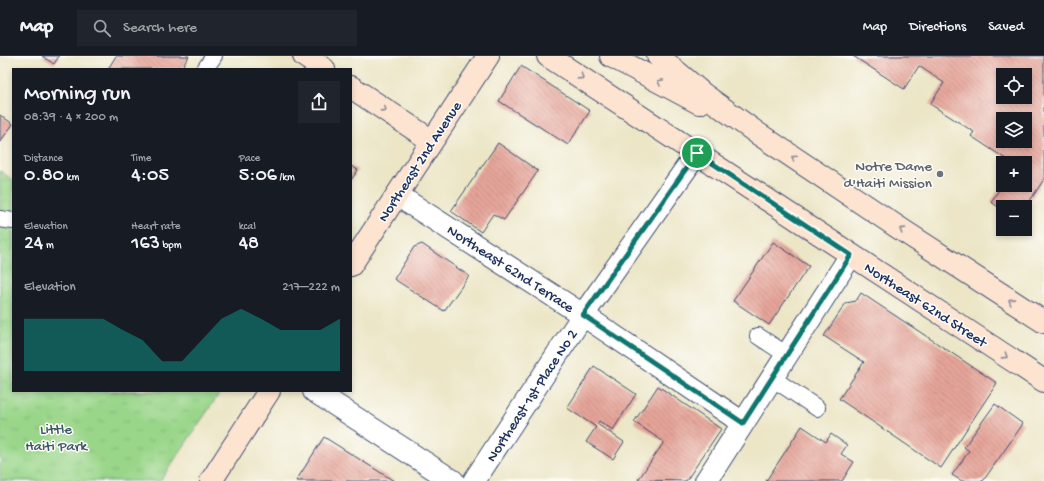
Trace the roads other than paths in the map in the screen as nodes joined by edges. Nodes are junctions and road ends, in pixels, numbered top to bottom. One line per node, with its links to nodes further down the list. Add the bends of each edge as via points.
1 (214, 56): 7 (lane)
2 (304, 56): 8 (main road)
3 (488, 56): 11 (main road, Northeast 2nd Avenue)
4 (548, 56): 12 (main road, Northeast 62nd Street, one-way to 12)
5 (611, 56): 10 (main road, one-way to 5)
6 (658, 56): 10 (main road, via 703,94)
7 (206, 68)
8 (322, 68)
9 (352, 88): 11 (main road, one-way to 11)
10 (756, 133): 19 (main road, one-way to 10)
11 (432, 141): 13 (main road, Northeast 2nd Avenue)
12 (697, 153): 16 (main road, Northeast 62nd Street); 18 (street, Northeast 1st Place No 2)
13 (397, 195): 17 (main road, Northeast 2nd Avenue); 18 (street, Northeast 62nd Terrace)
14 (0, 219): 15 (lane)
15 (12, 221)
16 (851, 255): 21 (street); 23 (main road, Northeast 62nd Street, one-way to 23)
17 (352, 263)
18 (583, 315): 27 (street, Northeast 62nd Terrace); 30 (street, Northeast 1st Place No 2)
19 (1044, 322)
20 (758, 336): 21 (lane)
21 (787, 355): 22 (street)
22 (772, 378): 26 (lane); 27 (street)
23 (1044, 381)
24 (268, 392): 28 (main road)
25 (316, 392): 29 (street)
26 (817, 408)
27 (743, 423): 31 (street)
28 (211, 481)
29 (453, 481)
30 (474, 481)
31 (706, 481)

